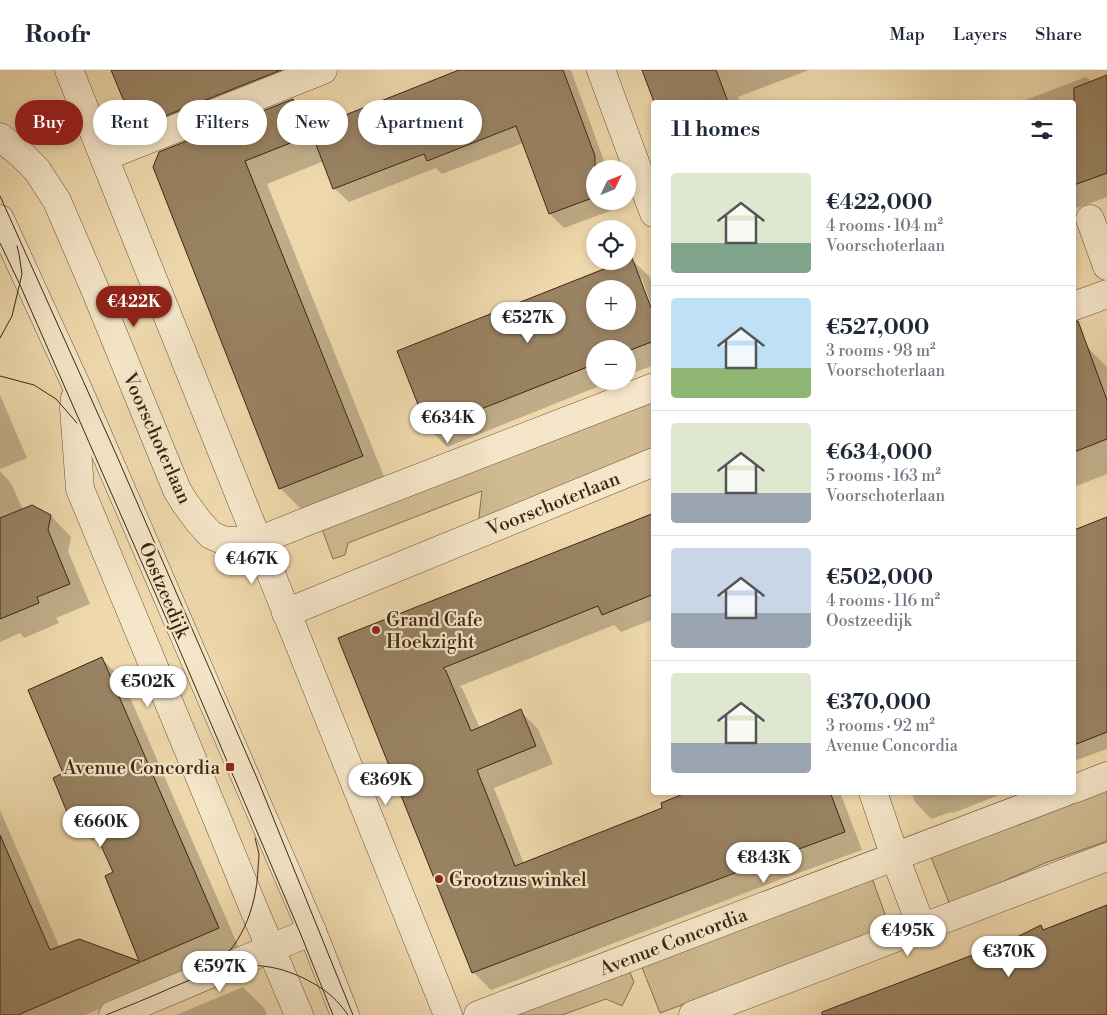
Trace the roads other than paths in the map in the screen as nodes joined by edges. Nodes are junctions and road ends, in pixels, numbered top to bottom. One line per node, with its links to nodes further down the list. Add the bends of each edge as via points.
1 (69, 70): 5 (street)
2 (323, 70): 5 (street)
3 (602, 70): 6 (street)
4 (0, 137): 15 (street, Voorschoterlaan, via 37,170 57,202 185,503 211,535 228,541)
5 (104, 157): 15 (street)
6 (651, 207)
7 (0, 219): 12 (street, Oostzeedijk)
8 (1090, 219): 9 (street)
9 (1107, 266)
10 (1107, 294): 11 (street)
11 (1076, 305)
12 (77, 387): 24 (street, Oostzeedijk); 25 (street, Oostzeedijk, via 74,408 80,489)
13 (651, 389): 15 (street, Voorschoterlaan)
14 (651, 463): 16 (street, Voorschoterlaan)
15 (258, 541): 16 (street)
16 (286, 613): 29 (street)
17 (1107, 776): 18 (street)
18 (1076, 788)
19 (874, 795): 21 (street)
20 (1057, 795): 21 (street, Avenue Concordia)
21 (895, 857): 23 (street); 30 (street, Avenue Concordia)
22 (1107, 857): 23 (street)
23 (922, 928): 31 (street)
24 (312, 931): 25 (street); 28 (street, Oostzeedijk)
25 (270, 949): 26 (street); 27 (street, Oostzeedijk)
26 (113, 1015)
27 (298, 1015)
28 (345, 1015)
29 (448, 1015)
30 (478, 1015)
31 (692, 1015)

